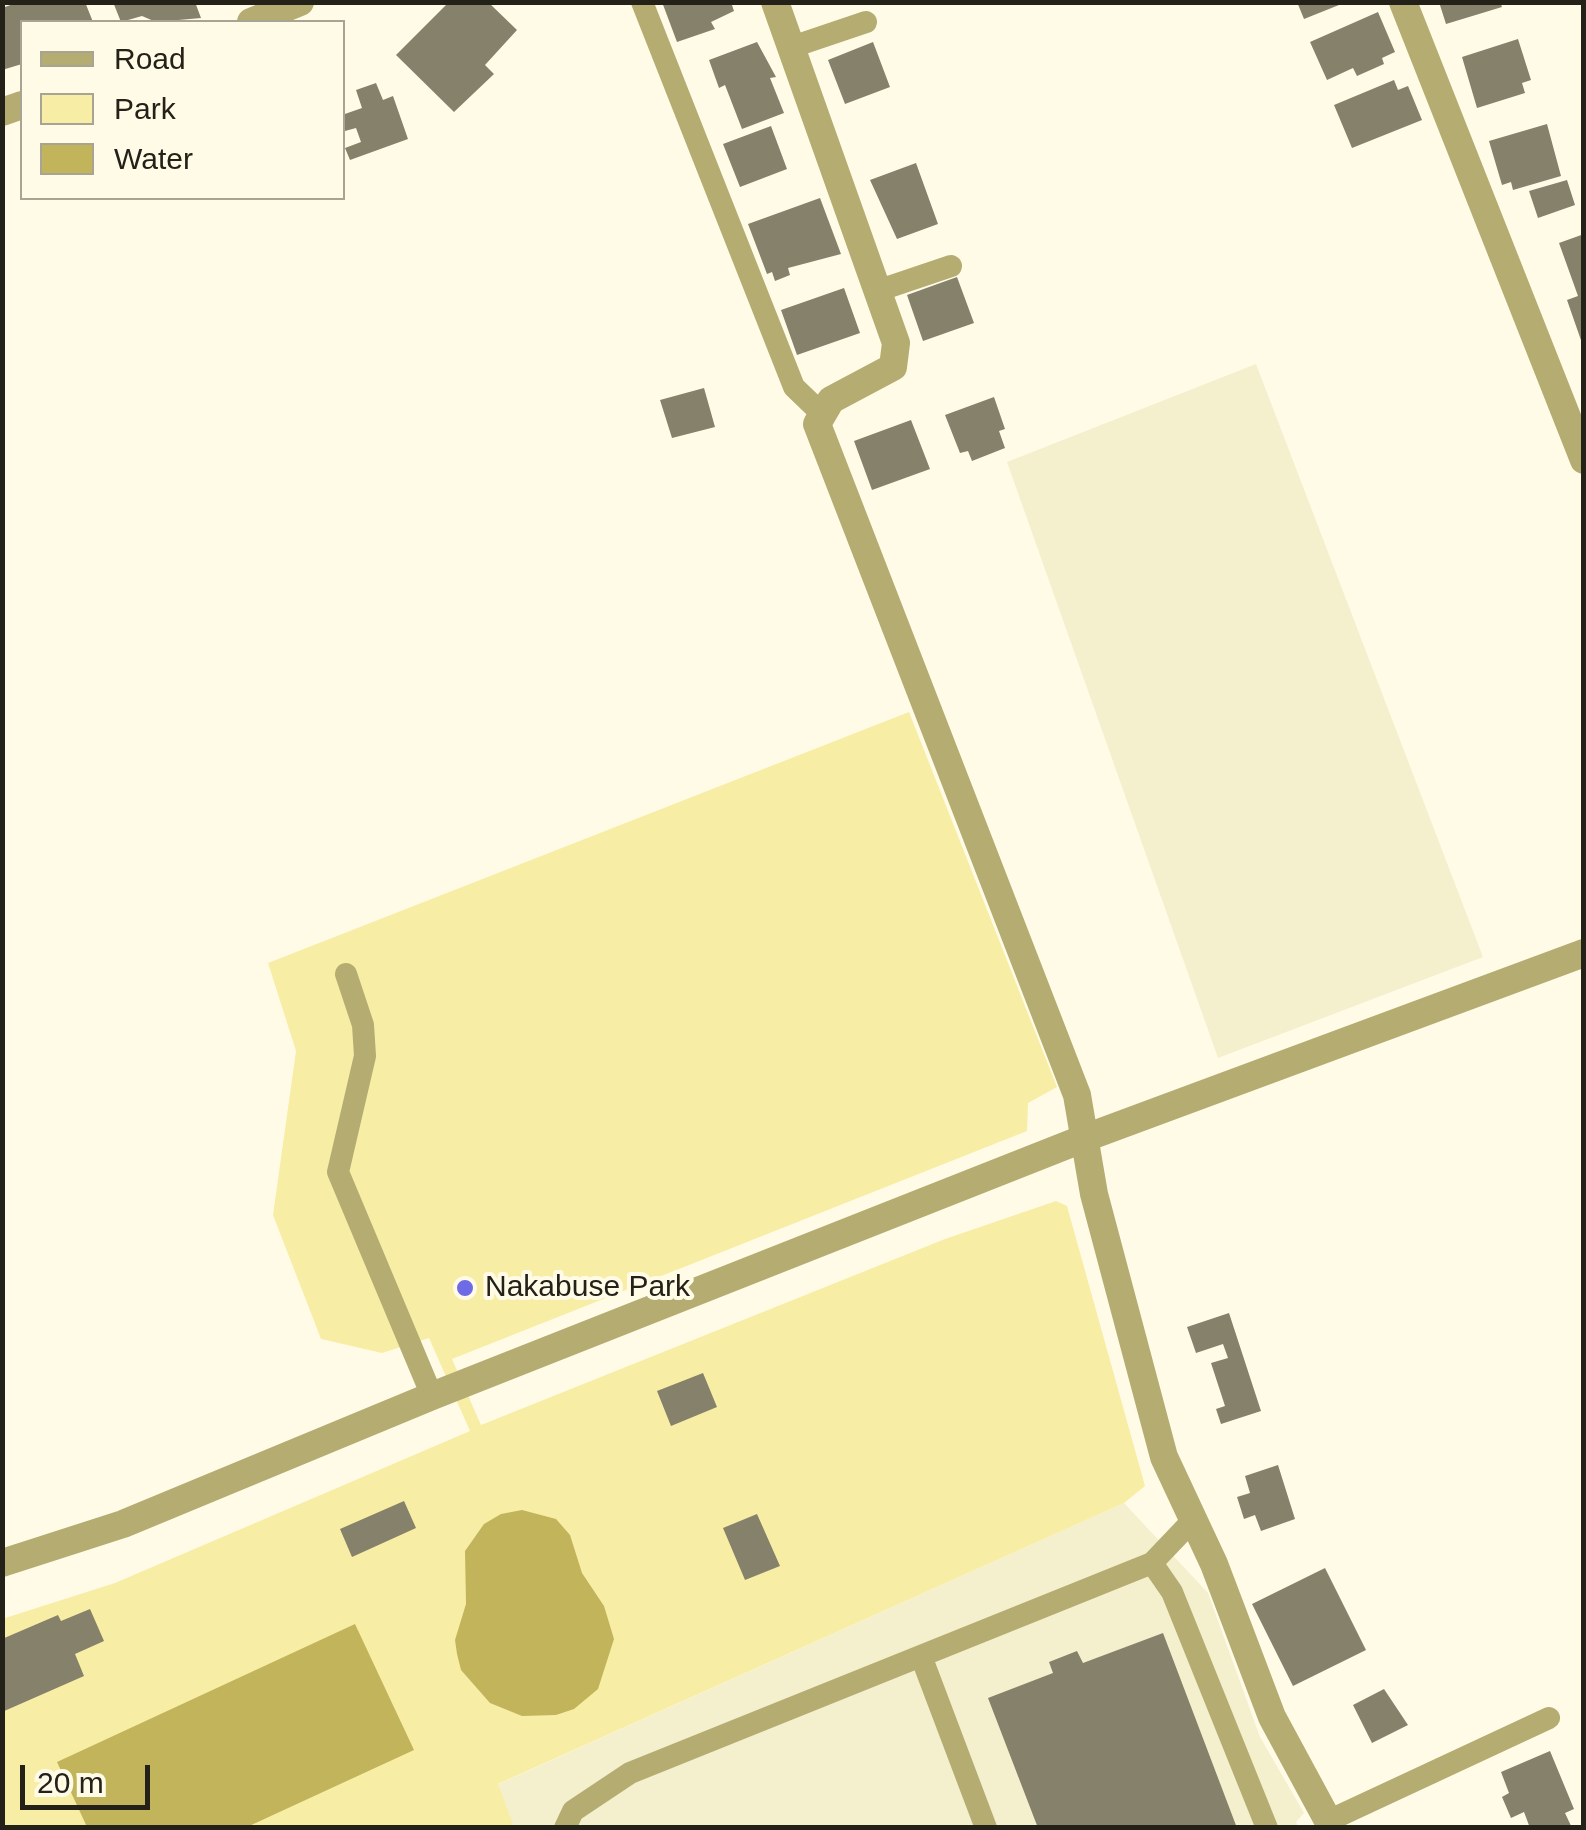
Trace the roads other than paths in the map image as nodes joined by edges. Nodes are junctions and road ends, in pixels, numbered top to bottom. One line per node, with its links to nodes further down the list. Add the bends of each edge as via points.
1 (300, 2): 5 (street)
2 (642, 2): 10 (lane, via 794,387)
3 (775, 2): 7 (street)
4 (1403, 2): 11 (street)
5 (256, 20)
6 (866, 22): 7 (lane)
7 (792, 46): 9 (street)
8 (951, 266): 9 (lane)
9 (877, 291): 10 (street, via 896,344 893,367)
10 (820, 412): 14 (street, via 822,440 1078,1095)
11 (1584, 460)
12 (1584, 953): 14 (street)
13 (346, 974): 15 (lane, via 363,1025 365,1056 338,1172)
14 (1085, 1138): 15 (street); 16 (street, via 1164,1457)
15 (432, 1396): 17 (street, via 123,1524)
16 (1192, 1521): 18 (lane); 21 (street, via 1272,1717)
17 (2, 1563)
18 (1152, 1563): 19 (lane); 24 (lane, via 1172,1592)
19 (921, 1656): 22 (lane, via 630,1773 573,1811); 23 (lane)
20 (1549, 1718): 21 (lane)
21 (1330, 1824)
22 (564, 1828)
23 (986, 1828)
24 (1267, 1828)

